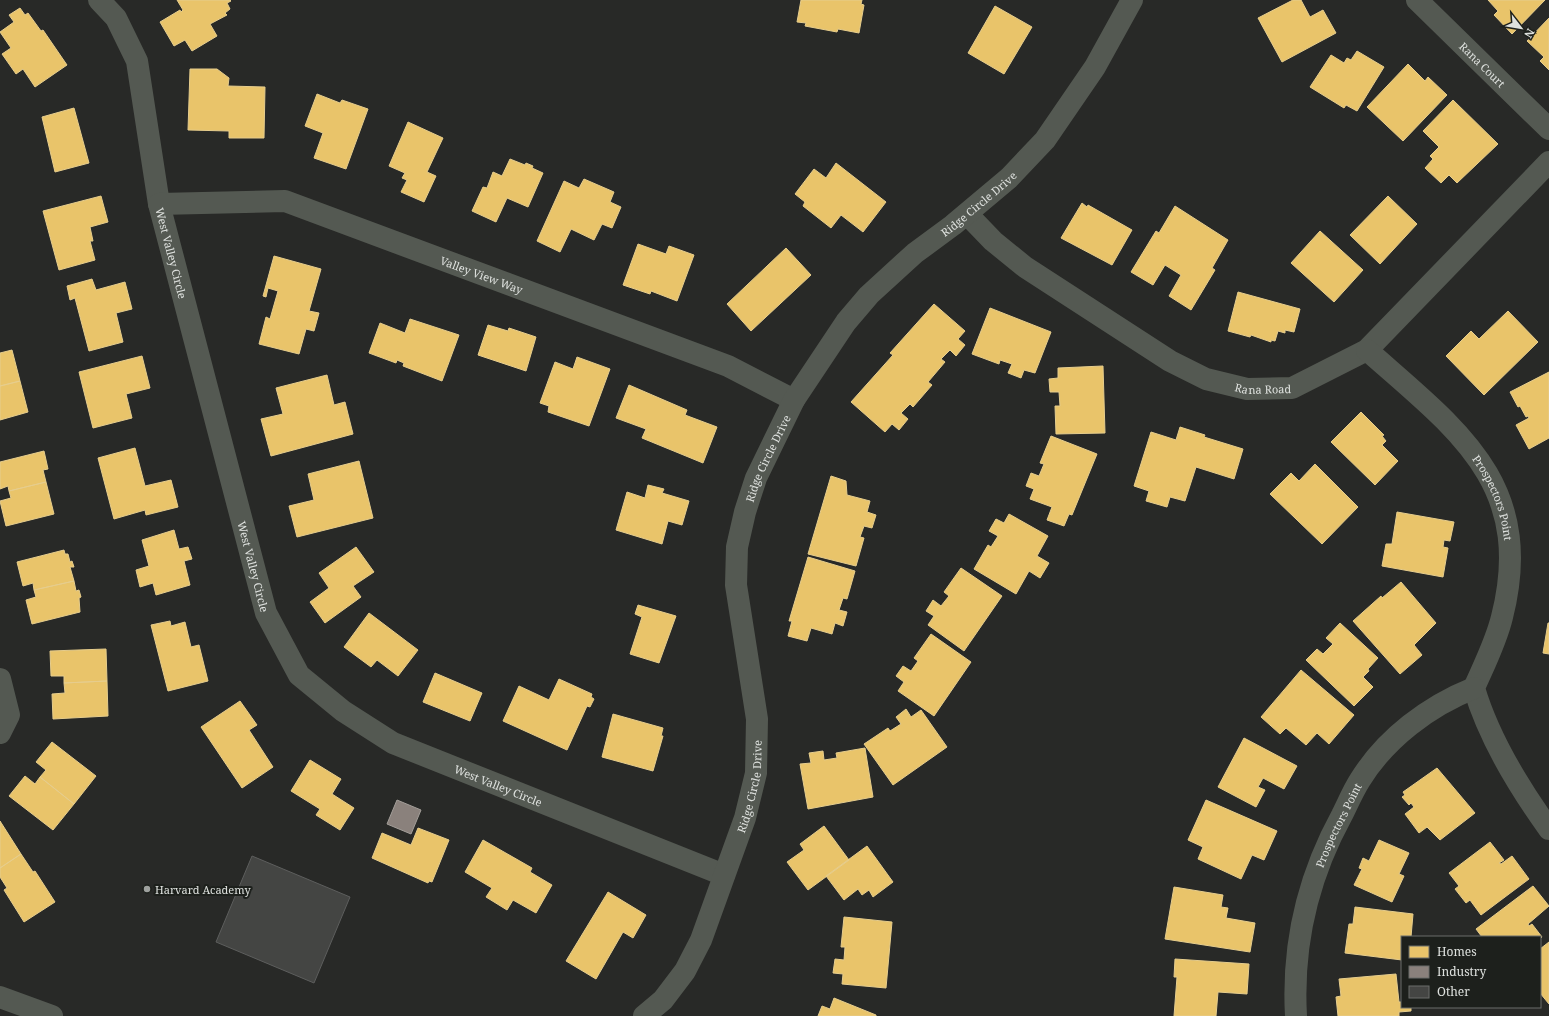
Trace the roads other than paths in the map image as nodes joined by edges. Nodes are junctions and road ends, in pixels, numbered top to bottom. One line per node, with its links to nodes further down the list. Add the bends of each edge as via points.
1 (98, 0): 6 (street, West Valley Circle, via 116,18 137,61)
2 (1132, 0): 7 (street, Ridge Circle Drive, via 1095,67 1045,140 1009,178)
3 (1417, 0): 4 (street, Rana Court)
4 (1549, 129)
5 (1549, 162): 8 (street, Rana Road)
6 (159, 204): 9 (street, Valley View Way, via 285,201 728,366); 14 (street, West Valley Circle, via 266,613 299,675 343,711 393,743)
7 (967, 214): 8 (street, Rana Road, via 993,241 1025,267 1170,362 1206,379 1247,389 1292,388); 9 (street, Ridge Circle Drive, via 915,252 869,295 846,322)
8 (1367, 350): 11 (street, Prospectors Point, via 1459,435 1487,472 1499,493 1510,541 1505,598 1494,641)
9 (794, 400): 14 (street, Ridge Circle Drive, via 756,478 744,512 737,547 736,585 757,719 758,748 756,773 745,818)
10 (0, 679): 12 (street, via 9,715)
11 (1474, 688): 13 (street, via 1480,709 1510,771); 18 (street, Prospectors Point, via 1455,695 1416,721 1393,740 1360,780 1322,854 1306,901 1296,974)
12 (0, 733)
13 (1549, 829)
14 (724, 875): 17 (street, Ridge Circle Drive, via 701,940 686,971 663,1000)
15 (0, 997): 16 (street)
16 (52, 1016)
17 (644, 1016)
18 (1296, 1016)

